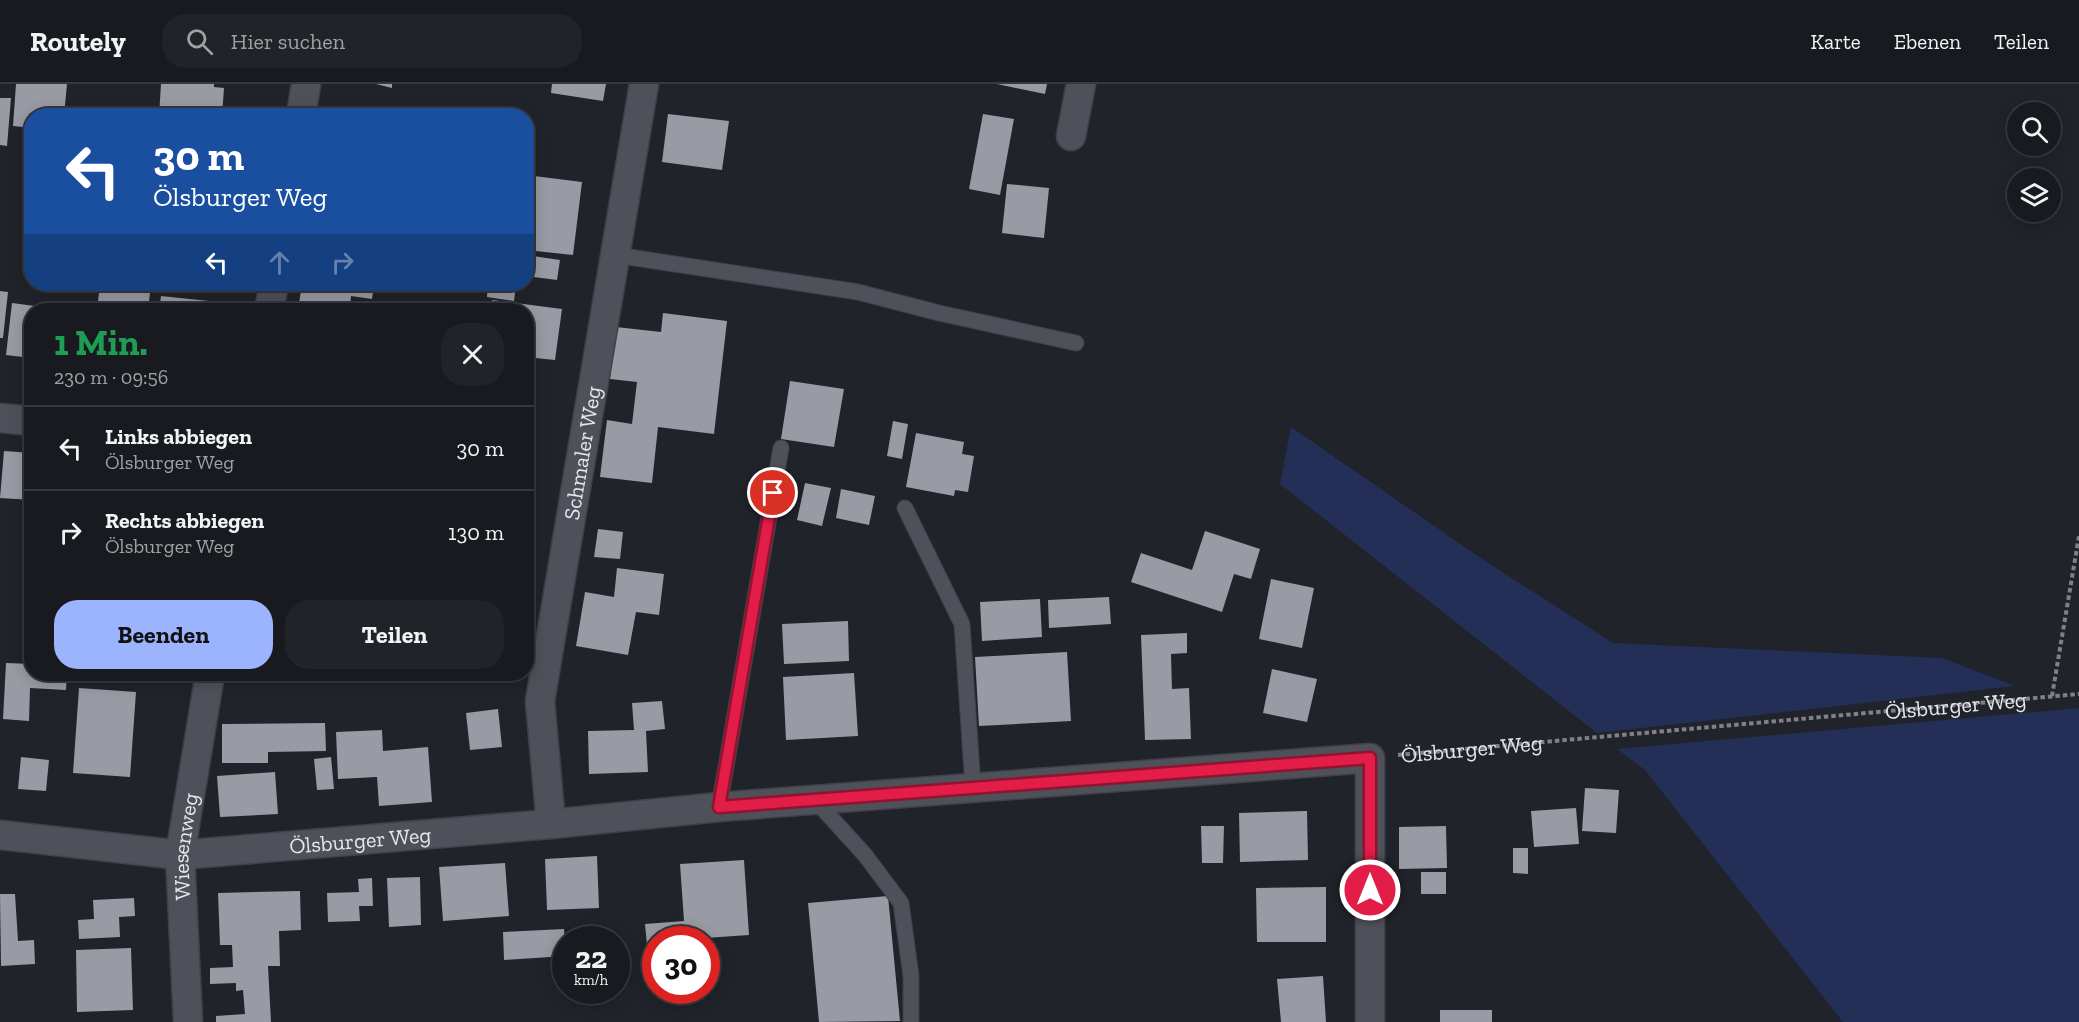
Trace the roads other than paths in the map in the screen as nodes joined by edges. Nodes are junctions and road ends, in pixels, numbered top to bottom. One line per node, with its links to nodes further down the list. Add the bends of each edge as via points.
1 (306, 84): 4 (street)
2 (644, 84): 6 (street, Schmaler Weg)
3 (1081, 84): 5 (street)
4 (302, 108)
5 (1071, 136)
6 (616, 255): 7 (lane, via 858,292); 16 (street, Schmaler Weg, via 540,701)
7 (1076, 343)
8 (0, 418): 9 (street)
9 (24, 420)
10 (781, 448): 15 (lane)
11 (905, 508): 13 (lane, via 962,624)
12 (209, 681): 18 (street, Wiesenweg)
13 (973, 787): 14 (street, Ölsburger Weg); 21 (street, Ölsburger Weg, via 1370,758)
14 (815, 800): 15 (street, Ölsburger Weg); 20 (lane, via 866,855 901,903 911,976)
15 (719, 807): 16 (street, Ölsburger Weg)
16 (551, 824): 18 (street, Ölsburger Weg)
17 (0, 835): 18 (street, Ölsburger Weg)
18 (180, 855): 19 (street, Wiesenweg)
19 (188, 1022)
20 (911, 1022)
21 (1370, 1022)

